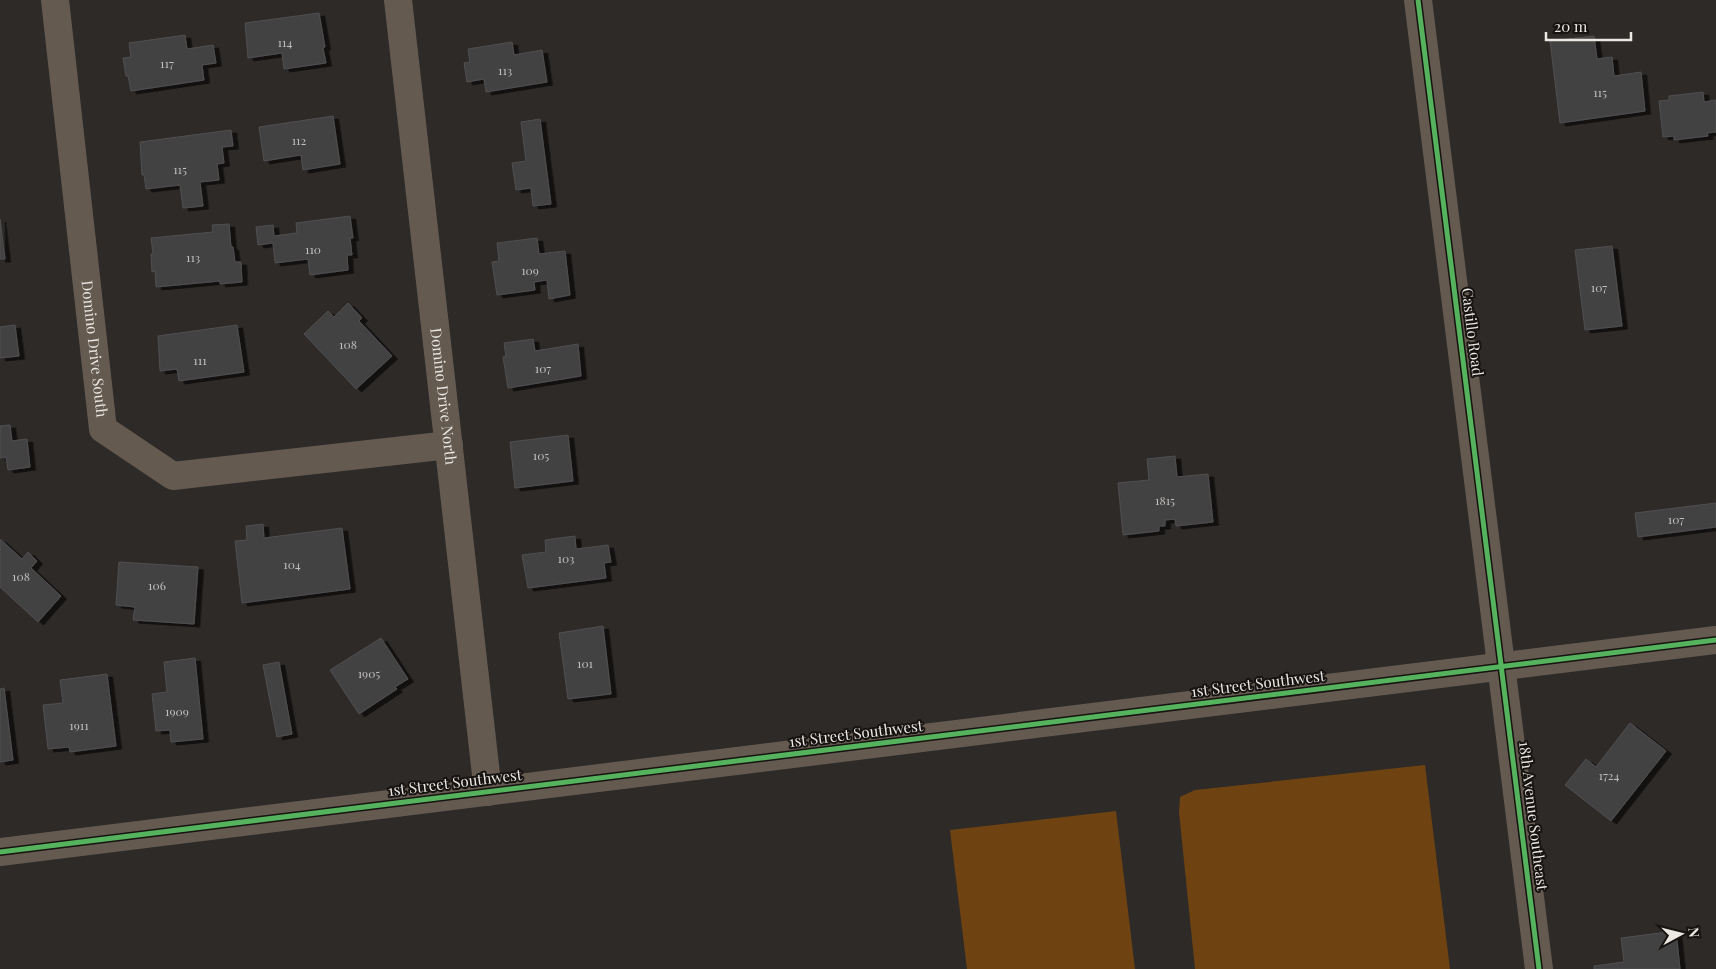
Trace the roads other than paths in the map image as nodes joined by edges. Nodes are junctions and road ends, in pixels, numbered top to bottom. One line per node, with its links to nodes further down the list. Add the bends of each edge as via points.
1 (55, 0): 4 (street, Domino Drive South, via 103,429 173,476)
2 (398, 0): 4 (street, Domino Drive North)
3 (1418, 0): 6 (street, Castillo Road)
4 (449, 445): 7 (street, Domino Drive North)
5 (1716, 640): 6 (street, 1st Street Southwest)
6 (1502, 667): 7 (street, 1st Street Southwest); 9 (street, 18th Avenue Southeast)
7 (488, 792): 8 (street, 1st Street Southwest)
8 (0, 852)
9 (1540, 969)

